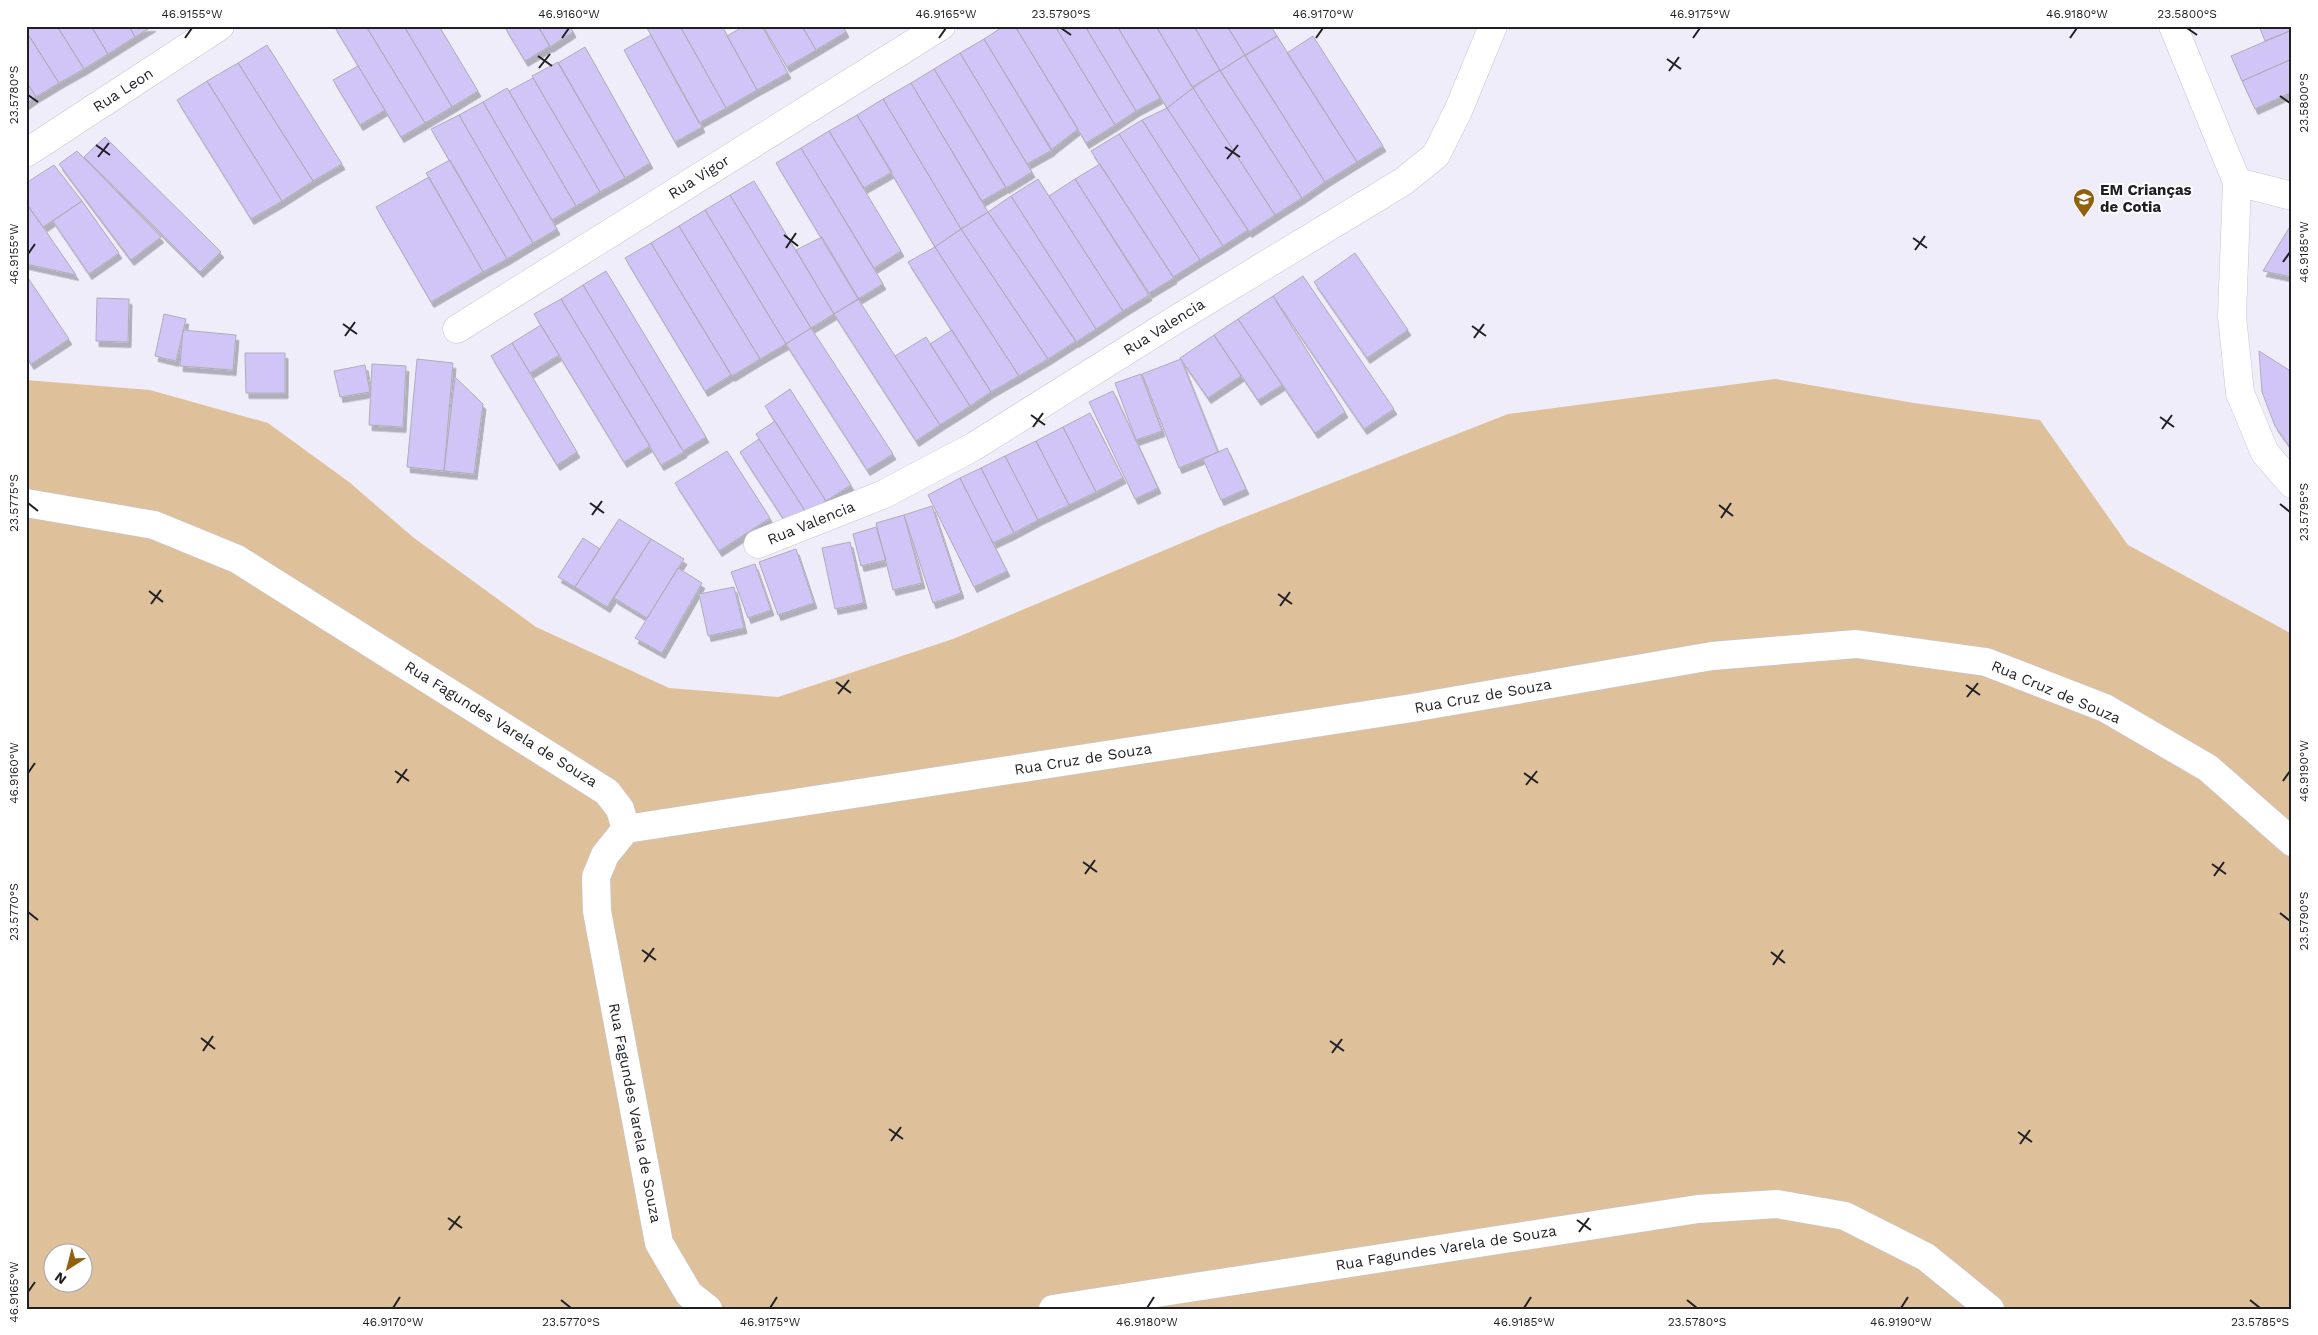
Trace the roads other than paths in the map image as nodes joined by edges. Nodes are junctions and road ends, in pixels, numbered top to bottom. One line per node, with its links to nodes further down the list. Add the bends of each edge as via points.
1 (220, 26): 5 (street, Rua Leon)
2 (941, 26): 8 (street, Rua Vigor)
3 (1492, 26): 11 (street, Rua Valencia, via 1458,111 1436,155 1404,181 973,447 882,495)
4 (2173, 26): 6 (street)
5 (26, 153)
6 (2238, 182): 7 (street); 9 (street, via 2232,316 2240,393 2266,453)
7 (2292, 196)
8 (457, 329)
9 (2292, 484)
10 (26, 503): 12 (street, Rua Fagundes Varela de Souza, via 154,525 237,559 608,792 620,809)
11 (758, 544)
12 (626, 829): 13 (street, Rua Cruz de Souza, via 1412,708 1712,656 1856,644 1986,662 2105,708 2208,768); 14 (street, Rua Fagundes Varela de Souza, via 605,855 596,877 597,911 659,1243 689,1294)
13 (2292, 842)
14 (708, 1309)
15 (1053, 1309): 16 (street, Rua Fagundes Varela de Souza, via 1698,1209 1777,1204 1845,1216 1926,1257)
16 (1990, 1309)

